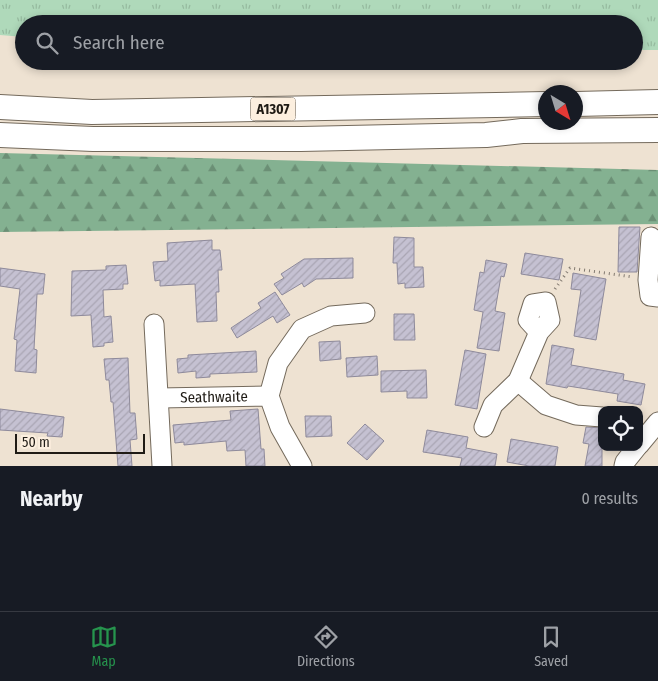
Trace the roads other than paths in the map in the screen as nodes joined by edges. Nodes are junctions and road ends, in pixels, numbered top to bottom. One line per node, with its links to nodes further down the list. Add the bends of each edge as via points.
1 (658, 102): 3 (main road)
2 (538, 104): 4 (main road, A1307, via 92,112)
3 (583, 104)
4 (0, 107)
5 (658, 130): 7 (main road, A1307, via 522,131)
6 (0, 135): 7 (main road, A1307, via 301,139)
7 (486, 135): 8 (main road, A1307, via 523,140)
8 (658, 142)
9 (651, 236): 10 (street, via 648,280 650,296)
10 (658, 298)
11 (546, 302): 14 (street, via 550,320 539,332)
12 (365, 313): 15 (street, Seathwaite, via 331,316 302,329 278,363)
13 (154, 324): 16 (street, Seathwaite)
14 (518, 381): 17 (street, via 546,405 576,415); 18 (street, via 494,405)
15 (269, 396): 16 (street, Seathwaite); 21 (street, Seathwaite, via 280,427)
16 (159, 398): 20 (street, Seathwaite)
17 (598, 417)
18 (484, 427)
19 (634, 451): 22 (street)
20 (162, 466)
21 (302, 466)
22 (624, 466)

